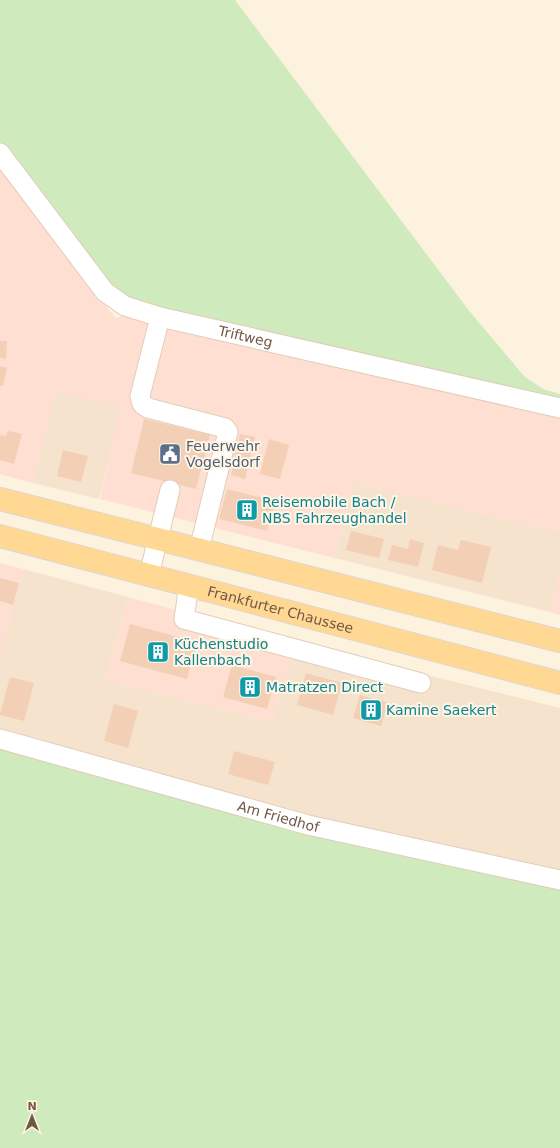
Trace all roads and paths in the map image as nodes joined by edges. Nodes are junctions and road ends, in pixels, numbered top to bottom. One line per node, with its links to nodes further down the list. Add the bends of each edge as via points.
1 (0, 153): 2 (lane, Triftweg, via 105,292 125,306)
2 (160, 317): 3 (lane, Triftweg); 8 (lane, via 140,396 142,404 148,408 225,428 228,432)
3 (560, 408)
4 (170, 490): 7 (lane)
5 (0, 499): 7 (main road)
6 (0, 536): 9 (main road, Frankfurter Chaussee)
7 (158, 539): 8 (main road); 9 (lane)
8 (199, 550): 11 (main road)
9 (149, 575): 10 (main road, Frankfurter Chaussee)
10 (189, 585): 12 (lane, via 184,619); 13 (main road, Frankfurter Chaussee)
11 (560, 641)
12 (421, 683)
13 (560, 683)
14 (0, 740): 15 (lane, Am Friedhof, via 308,825)
15 (560, 880)

